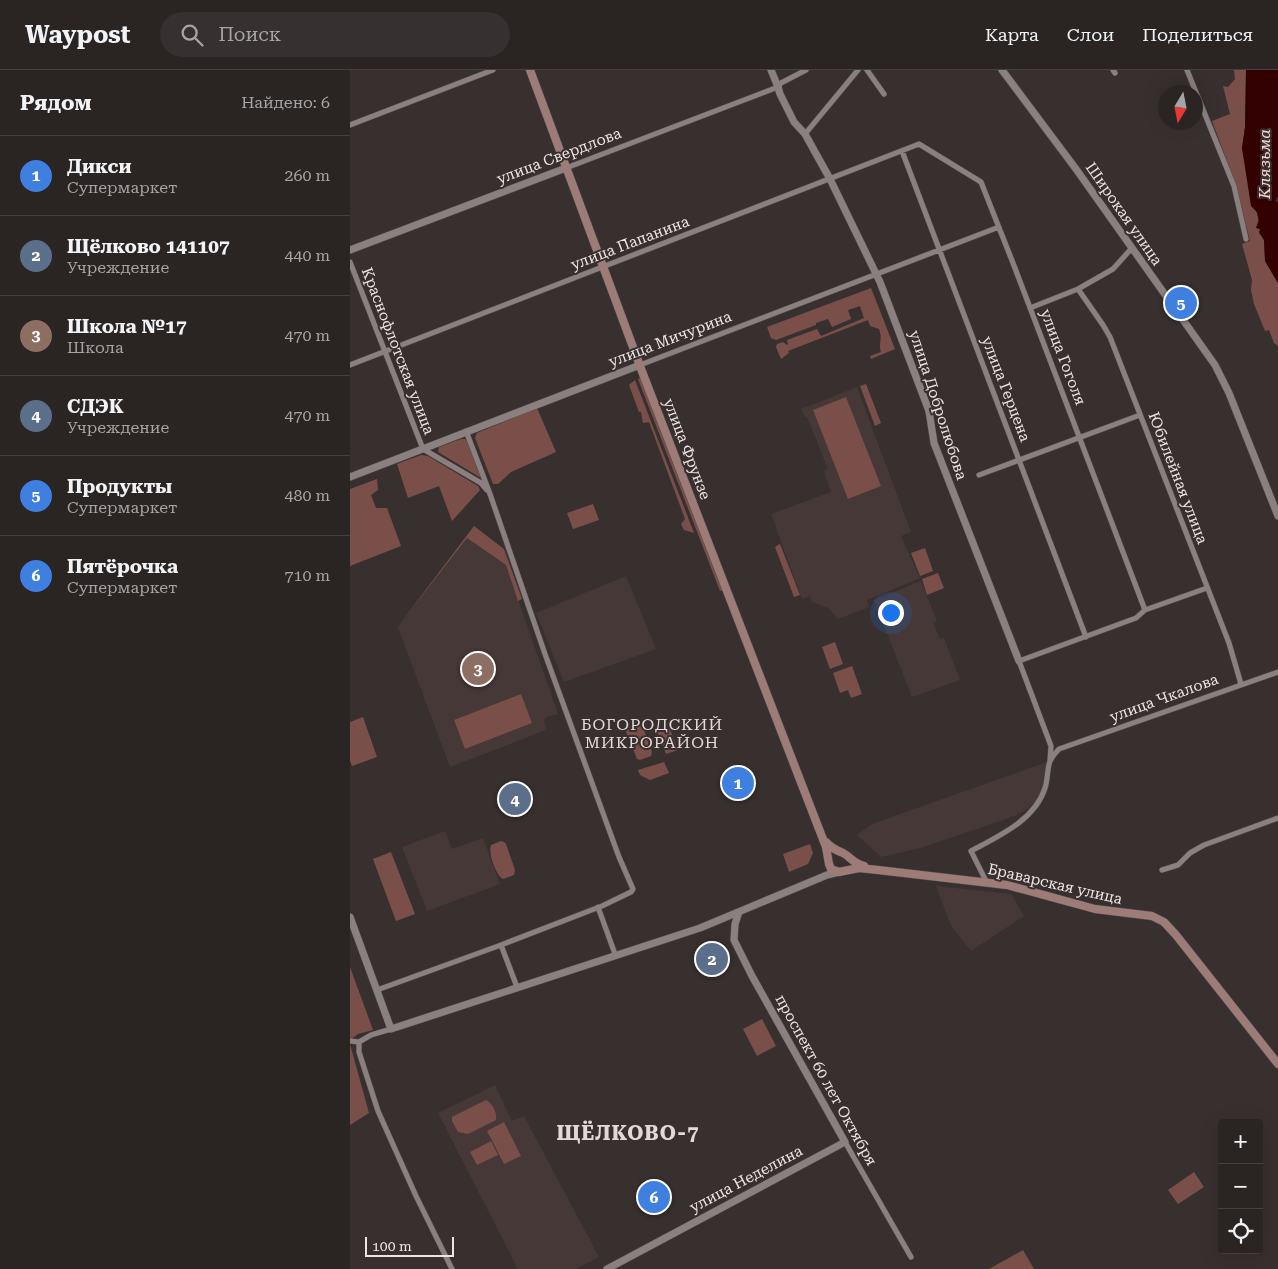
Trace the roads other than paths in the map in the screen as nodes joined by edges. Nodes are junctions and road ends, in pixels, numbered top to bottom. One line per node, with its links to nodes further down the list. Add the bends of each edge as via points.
1 (493, 70): 11 (street)
2 (530, 70): 15 (main road, улица Фрунзе)
3 (771, 70): 9 (street, улица Добролюбова)
4 (806, 70): 9 (street, улица Свердлова)
5 (858, 70): 12 (street)
6 (867, 70): 10 (street)
7 (1002, 70): 19 (street, Широкая улица)
8 (1187, 70): 18 (street, via 1234,186)
9 (778, 87): 12 (street, улица Добролюбова, via 794,122); 15 (street, улица Свердлова)
10 (884, 94)
11 (350, 125)
12 (805, 134): 16 (street, улица Добролюбова)
13 (920, 144): 14 (street, улица Папанина); 17 (street, улица Гоголя, via 981,182)
14 (902, 151): 16 (street, улица Папанина); 21 (street, улица Герцена)
15 (566, 168): 20 (street, улица Свердлова); 23 (main road, улица Фрунзе)
16 (830, 179): 23 (street, улица Папанина); 24 (street, улица Добролюбова)
17 (999, 227): 21 (street, улица Мичурина); 26 (street, улица Гоголя)
18 (1246, 239)
19 (1131, 249): 25 (street, via 1114,269); 38 (street, Широкая улица, via 1214,365 1229,393)
20 (350, 250)
21 (939, 250): 24 (street, улица Мичурина); 34 (street, улица Герцена)
22 (350, 262): 27 (street, Краснофлотская улица)
23 (603, 266): 27 (street, улица Папанина); 28 (main road, улица Фрунзе)
24 (876, 274): 28 (street, улица Мичурина); 42 (street, улица Добролюбова, via 929,411 934,444)
25 (1078, 289): 26 (street); 30 (street, Юбилейная улица, via 1110,337)
26 (1030, 308): 32 (street, улица Гоголя)
27 (385, 352): 29 (street, улица Папанина); 33 (street, Краснофлотская улица)
28 (640, 364): 31 (street, улица Мичурина); 47 (main road, улица Фрунзе)
29 (350, 365)
30 (1140, 415): 32 (street); 39 (street, Юбилейная улица)
31 (466, 431): 33 (street, улица Мичурина); 37 (street)
32 (1080, 437): 34 (street); 40 (street, улица Гоголя)
33 (423, 449): 36 (street, улица Мичурина); 37 (street, via 481,483)
34 (1019, 460): 35 (street); 41 (street, улица Герцена)
35 (979, 475)
36 (350, 477)
37 (490, 494): 56 (street, via 545,654 633,889)
38 (1278, 516)
39 (1207, 588): 40 (street); 44 (street, Юбилейная улица)
40 (1145, 610): 41 (street, via 1136,618)
41 (1086, 637): 42 (street)
42 (1019, 661): 45 (street, улица Добролюбова, via 1051,746)
43 (1278, 672): 44 (street, улица Чкалова)
44 (1241, 684): 45 (street, улица Чкалова, via 1059,748)
45 (1050, 761): 55 (street, via 1040,801 1009,831 971,851)
46 (1278, 818): 52 (street, via 1204,846 1178,864)
47 (822, 837): 48 (main road); 50 (main road, улица Фрунзе)
48 (838, 852): 49 (main road); 50 (main road, via 833,854)
49 (847, 858): 51 (main road); 53 (main road, via 848,866)
50 (829, 863): 53 (main road, via 831,869); 54 (street)
51 (878, 870): 53 (main road, via 859,868); 55 (main road, Браварская улица)
52 (1162, 870)
53 (842, 871): 54 (street)
54 (822, 877): 57 (street)
55 (986, 881): 66 (main road, Браварская улица, via 1095,909 1152,916 1164,922)
56 (598, 907): 59 (street); 60 (street)
57 (739, 912): 60 (street, via 700,928); 67 (street, проспект 60 лет Октября, via 734,940)
58 (350, 917): 62 (street)
59 (501, 945): 61 (street); 62 (street)
60 (615, 954): 61 (street)
61 (517, 987): 63 (street)
62 (377, 990): 63 (street)
63 (391, 1029): 65 (street)
64 (350, 1041): 65 (street)
65 (359, 1042): 69 (street, via 359,1052 378,1111)
66 (1278, 1064)
67 (845, 1142): 68 (street, проспект 60 лет Октября); 70 (street, улица Неделина)
68 (911, 1257)
69 (452, 1269)
70 (607, 1269)

